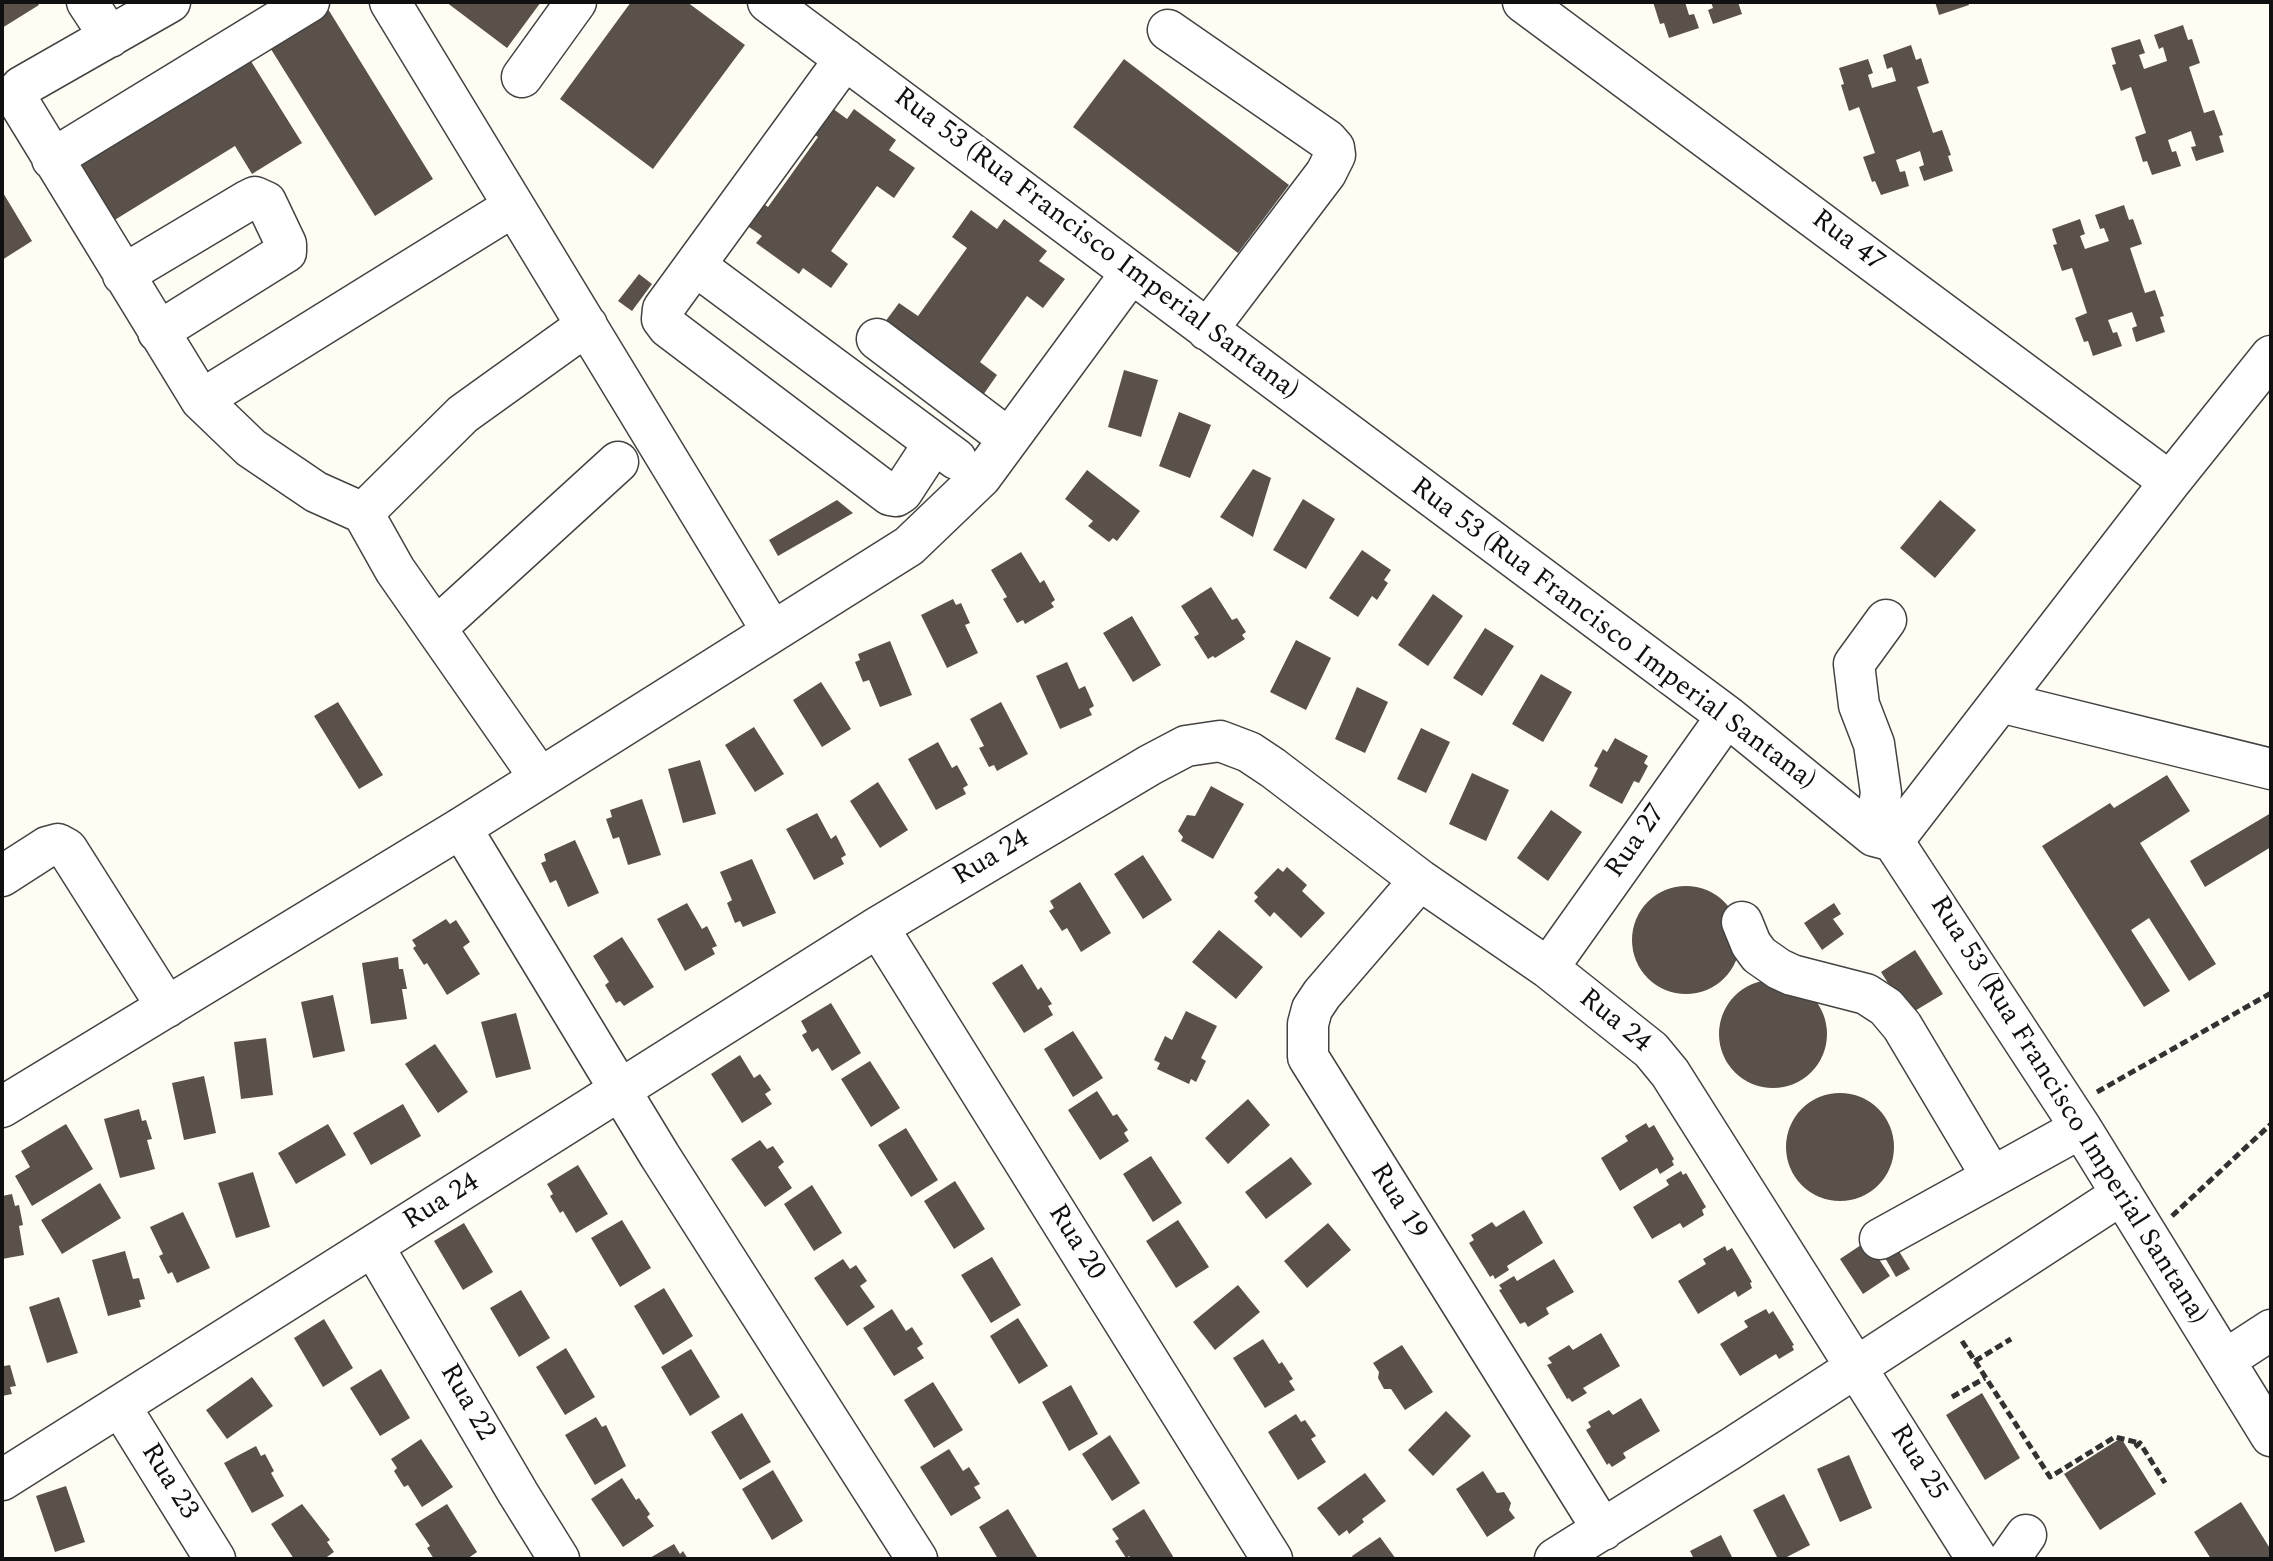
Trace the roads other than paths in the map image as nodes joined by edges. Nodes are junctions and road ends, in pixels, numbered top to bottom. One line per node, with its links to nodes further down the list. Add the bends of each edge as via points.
1 (87, 2): 9 (street)
2 (170, 2): 9 (street)
3 (309, 2): 12 (street)
4 (390, 2): 13 (street)
5 (576, 2): 11 (street)
6 (768, 2): 10 (street, Rua 53 (Rua Francisco Imperial Santana))
7 (1523, 2): 27 (street, Rua 47)
8 (1168, 30): 18 (street, via 1327,140 1335,155)
9 (110, 37): 12 (street, via 17,90 15,96)
10 (845, 59): 14 (street); 15 (street, Rua 53 (Rua Francisco Imperial Santana))
11 (522, 77)
12 (52, 159): 16 (street)
13 (514, 206): 17 (street); 22 (street)
14 (696, 266): 24 (street); 24 (street, via 663,309 664,323 890,495 902,492)
15 (1131, 273): 18 (street, Rua 53 (Rua Francisco Imperial Santana)); 23 (street)
16 (123, 275): 19 (street); 19 (street, via 247,201 255,197 266,202 286,252)
17 (587, 325): 28 (street, via 463,414); 31 (street)
18 (1207, 330): 33 (street, Rua 53 (Rua Francisco Imperial Santana))
19 (158, 332): 22 (street)
20 (877, 339): 23 (street)
21 (2271, 356): 27 (street)
22 (201, 400): 28 (street, via 251,448 316,492)
23 (1009, 439): 26 (street)
24 (934, 443): 26 (street)
25 (618, 462): 30 (street)
26 (981, 477): 31 (street, via 909,546)
27 (2170, 482): 32 (street)
28 (363, 513): 30 (street)
29 (1886, 620): 37 (street, via 1854,664 1859,705 1874,744)
30 (436, 628): 35 (street)
31 (772, 631): 35 (street)
32 (2000, 702): 34 (street); 37 (street)
33 (1727, 716): 37 (street, Rua 53 (Rua Francisco Imperial Santana)); 42 (street, Rua 27)
34 (2271, 769)
35 (540, 778): 36 (street)
36 (461, 828): 43 (street); 44 (street)
37 (1883, 838): 46 (street, Rua 53 (Rua Francisco Imperial Santana))
38 (2, 876): 43 (street, via 47,847 58,844 67,849)
39 (1420, 880): 41 (street, Rua 24, via 1273,768 1220,741 1186,746 1150,765); 42 (street, Rua 24); 57 (street, Rua 19, via 1317,1001 1308,1024 1308,1057)
40 (1742, 922): 47 (street, via 1759,955 1779,969 1866,994 1886,1007)
41 (878, 927): 44 (street, Rua 24); 61 (street, Rua 20)
42 (1548, 968): 53 (street, Rua 24, via 1651,1050 1670,1073)
43 (167, 1007): 45 (street)
44 (620, 1090): 50 (street, Rua 24); 60 (street)
45 (2, 1107)
46 (2075, 1118): 47 (street); 48 (street, Rua 53 (Rua Francisco Imperial Santana))
47 (1992, 1177): 49 (street)
48 (2122, 1194): 52 (street, Rua 53 (Rua Francisco Imperial Santana)); 53 (street)
49 (1880, 1239)
50 (373, 1246): 54 (street, Rua 24); 59 (street, Rua 22)
51 (2271, 1330): 52 (street)
52 (2225, 1360): 55 (street, Rua 53 (Rua Francisco Imperial Santana))
53 (1857, 1366): 57 (street); 63 (street, Rua 25)
54 (120, 1406): 56 (street, Rua 24); 58 (street, Rua 23)
55 (2271, 1436)
56 (2, 1480)
57 (1603, 1530): 62 (street)
58 (215, 1559)
59 (559, 1559)
60 (917, 1559)
61 (1272, 1559)
62 (1555, 1559)
63 (1977, 1559)

